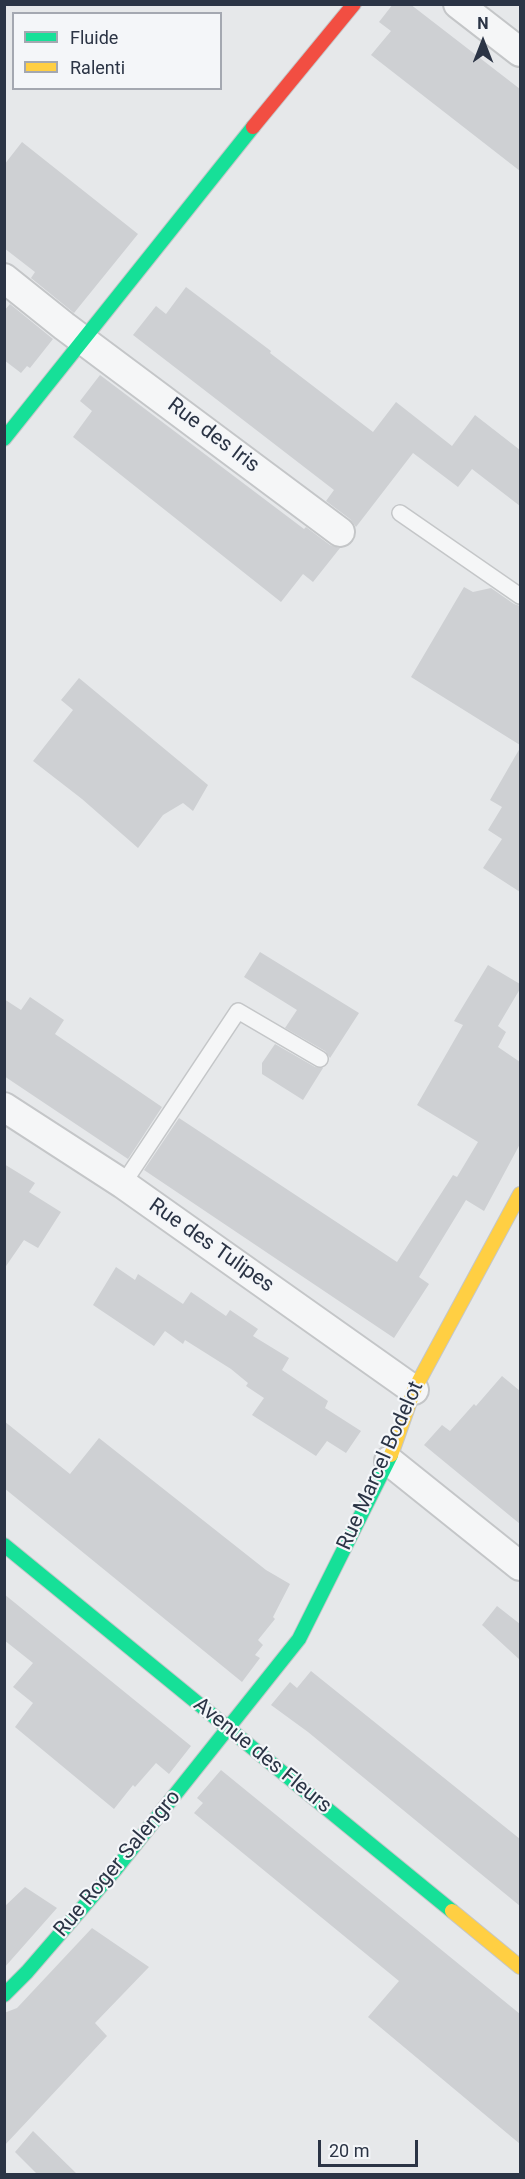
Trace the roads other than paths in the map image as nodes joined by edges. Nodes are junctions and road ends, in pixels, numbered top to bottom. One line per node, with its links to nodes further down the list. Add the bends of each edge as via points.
1 (354, 4): 5 (street)
2 (458, 4): 3 (street)
3 (520, 52)
4 (4, 278): 5 (street, Rue des Iris)
5 (85, 340): 6 (street); 8 (street, Rue des Iris)
6 (4, 439)
7 (400, 513): 9 (lane)
8 (340, 532)
9 (520, 596)
10 (320, 1059): 12 (lane, via 238,1011)
11 (4, 1107): 12 (street, Rue des Tulipes)
12 (123, 1184): 14 (street, Rue des Tulipes)
13 (520, 1194): 14 (street, Rue Marcel Bodelot)
14 (414, 1390): 15 (street, Rue Marcel Bodelot)
15 (388, 1461): 17 (street); 18 (street, Rue Marcel Bodelot, via 299,1639)
16 (4, 1545): 18 (street, Avenue des Fleurs)
17 (520, 1566)
18 (228, 1729): 19 (street, Avenue des Fleurs); 20 (street, Rue Roger Salengro, via 115,1870)
19 (520, 1967)
20 (4, 1995)

